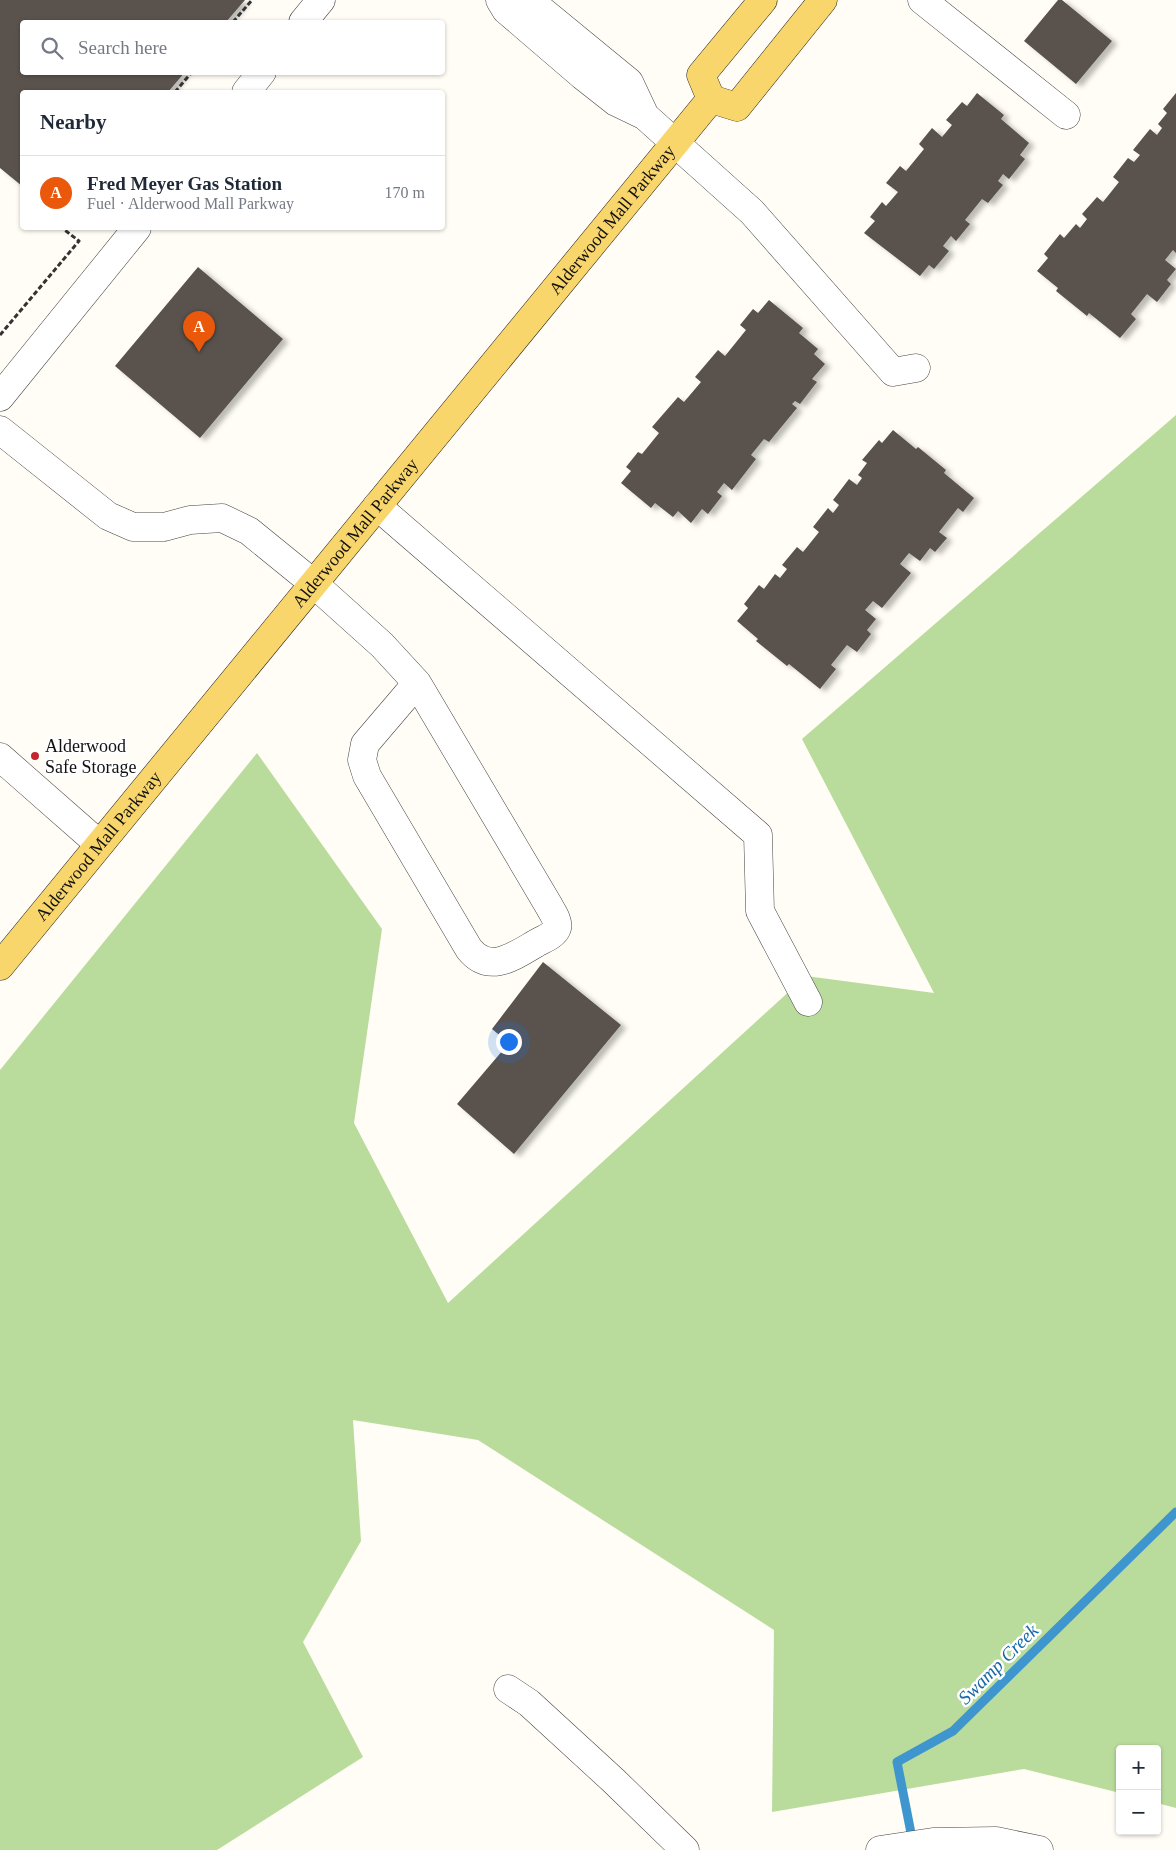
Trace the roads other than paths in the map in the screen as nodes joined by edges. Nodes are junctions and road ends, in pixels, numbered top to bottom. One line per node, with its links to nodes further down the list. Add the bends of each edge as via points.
1 (321, 0): 7 (street)
2 (500, 0): 12 (street, via 506,10 583,76 616,102)
3 (530, 0): 12 (street, via 629,82)
4 (763, 0): 10 (main road, via 701,75)
5 (823, 0): 10 (main road, via 737,107)
6 (922, 0): 11 (street)
7 (305, 20)
8 (260, 75): 9 (street)
9 (248, 90)
10 (711, 99): 13 (main road, Alderwood Mall Parkway)
11 (1066, 115)
12 (645, 116): 13 (street)
13 (675, 143): 15 (street, via 752,212 893,372); 18 (main road, Alderwood Mall Parkway)
14 (135, 230): 16 (street)
15 (916, 368)
16 (0, 397)
17 (0, 430): 19 (street, via 108,516 134,527 164,528 190,520 222,518 249,531)
18 (377, 506): 19 (main road, Alderwood Mall Parkway); 24 (street, via 758,835 760,911)
19 (313, 583): 20 (street); 22 (main road, Alderwood Mall Parkway)
20 (418, 682): 20 (street, via 365,744 363,766 468,949 478,958 500,962 550,935 557,923)
21 (0, 758): 22 (street)
22 (100, 844): 23 (main road, Alderwood Mall Parkway)
23 (0, 966)
24 (808, 1002)
25 (508, 1689): 27 (street, via 528,1703 614,1781)
26 (886, 1849): 28 (street, via 932,1842 996,1841)
27 (685, 1850)
28 (1039, 1850)

